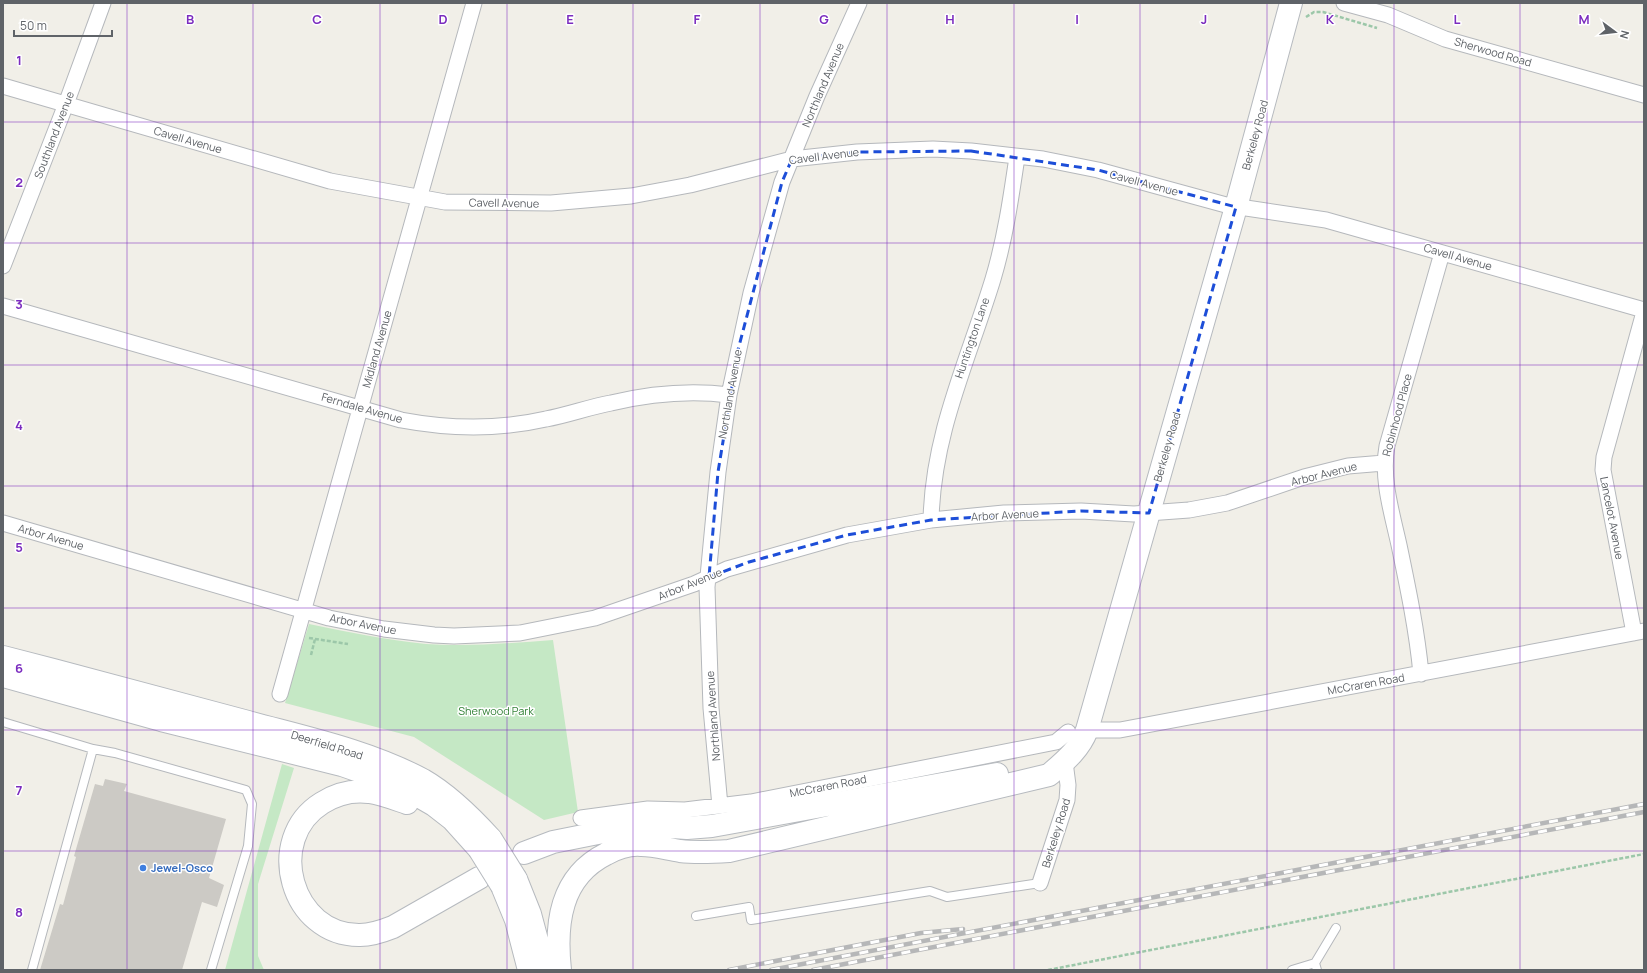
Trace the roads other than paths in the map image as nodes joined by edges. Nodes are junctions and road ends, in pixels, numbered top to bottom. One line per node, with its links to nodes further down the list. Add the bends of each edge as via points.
1 (103, 3): 8 (street, Southland Avenue)
2 (474, 3): 11 (street, Midland Avenue)
3 (859, 3): 10 (street, Northland Avenue, via 817,96)
4 (1344, 3): 7 (street, Sherwood Road, via 1388,15 1445,39)
5 (1288, 4): 12 (main road, Berkeley Road)
6 (3, 86): 8 (street, Cavell Avenue)
7 (1644, 95)
8 (66, 104): 11 (street, Cavell Avenue, via 330,181); 14 (street, Southland Avenue)
9 (1017, 157): 10 (street, Cavell Avenue, via 971,150 933,149 857,152); 12 (street, Cavell Avenue, via 1043,159 1098,170); 21 (street, Huntington Lane, via 1000,255 948,409 932,496)
10 (792, 160): 11 (street, Cavell Avenue, via 690,185 588,201 551,204 460,203); 17 (street, Northland Avenue, via 782,182 751,293)
11 (419, 199): 18 (street, Midland Avenue)
12 (1236, 207): 13 (street, Cavell Avenue, via 1326,220); 20 (main road, Berkeley Road)
13 (1442, 253): 16 (street, Cavell Avenue); 19 (street, Robinhood Place)
14 (3, 266)
15 (3, 306): 18 (street, Ferndale Avenue)
16 (1644, 311): 25 (street, Lancelot Avenue, via 1604,457 1603,470)
17 (729, 395): 18 (street, Ferndale Avenue, via 639,397 545,420 499,427 432,426); 23 (street, Northland Avenue, via 718,472)
18 (360, 408): 24 (street, Midland Avenue)
19 (1384, 463): 20 (street, Arbor Avenue, via 1348,466 1304,477 1228,503 1189,510); 27 (street, Robinhood Place)
20 (1149, 513): 21 (street, Arbor Avenue, via 1004,513); 31 (main road, Berkeley Road)
21 (931, 520): 23 (street, Arbor Avenue, via 847,535 749,562)
22 (3, 523): 24 (street, Arbor Avenue)
23 (709, 577): 24 (street, Arbor Avenue, via 644,603 596,618 520,634 434,635 384,629 329,618); 35 (street, Northland Avenue, via 707,587 711,708)
24 (304, 610): 29 (street, Midland Avenue)
25 (1639, 632): 27 (street, McCraren Road)
26 (3, 656): 32 (main road, Deerfield Road)
27 (1421, 674): 31 (street, McCraren Road, via 1120,730)
28 (3, 676): 32 (main road, Deerfield Road, via 161,720)
29 (280, 694)
30 (3, 722): 33 (lane)
31 (1078, 731): 34 (main road, Berkeley Road, via 1083,741); 35 (street, McCraren Road, via 1056,742)
32 (262, 735): 37 (main road, Deerfield Road, via 385,780 415,794); 38 (main road, Deerfield Road, via 347,750 422,780 443,792 476,823)
33 (93, 749): 46 (lane); 47 (lane, via 115,752 246,790 252,804 248,846)
34 (1065, 762): 39 (main road, via 712,826 618,829 553,842); 42 (street, Berkeley Road, via 1067,800); 50 (main road, via 1049,775 729,851 703,853 642,845 618,848 584,868 566,896 558,928)
35 (720, 806): 36 (street, McCraren Road, via 685,810 648,809)
36 (581, 818)
37 (452, 819): 38 (main road, Deerfield Road); 40 (main road, via 369,792 348,792 330,798 311,812 294,837 290,867 295,890 307,910 330,928 360,935 393,927)
38 (485, 844): 41 (main road, Deerfield Road, bridge)
39 (524, 853)
40 (479, 878)
41 (509, 883): 48 (main road, Deerfield Road); 49 (main road, Deerfield Road, via 530,914)
42 (1040, 883): 43 (lane, via 947,897 930,891 751,920 749,907)
43 (696, 916)
44 (1336, 928): 45 (lane)
45 (1316, 967): 51 (lane)
46 (32, 970)
47 (211, 970)
48 (529, 970)
49 (545, 970)
50 (560, 970)
51 (1292, 970)

